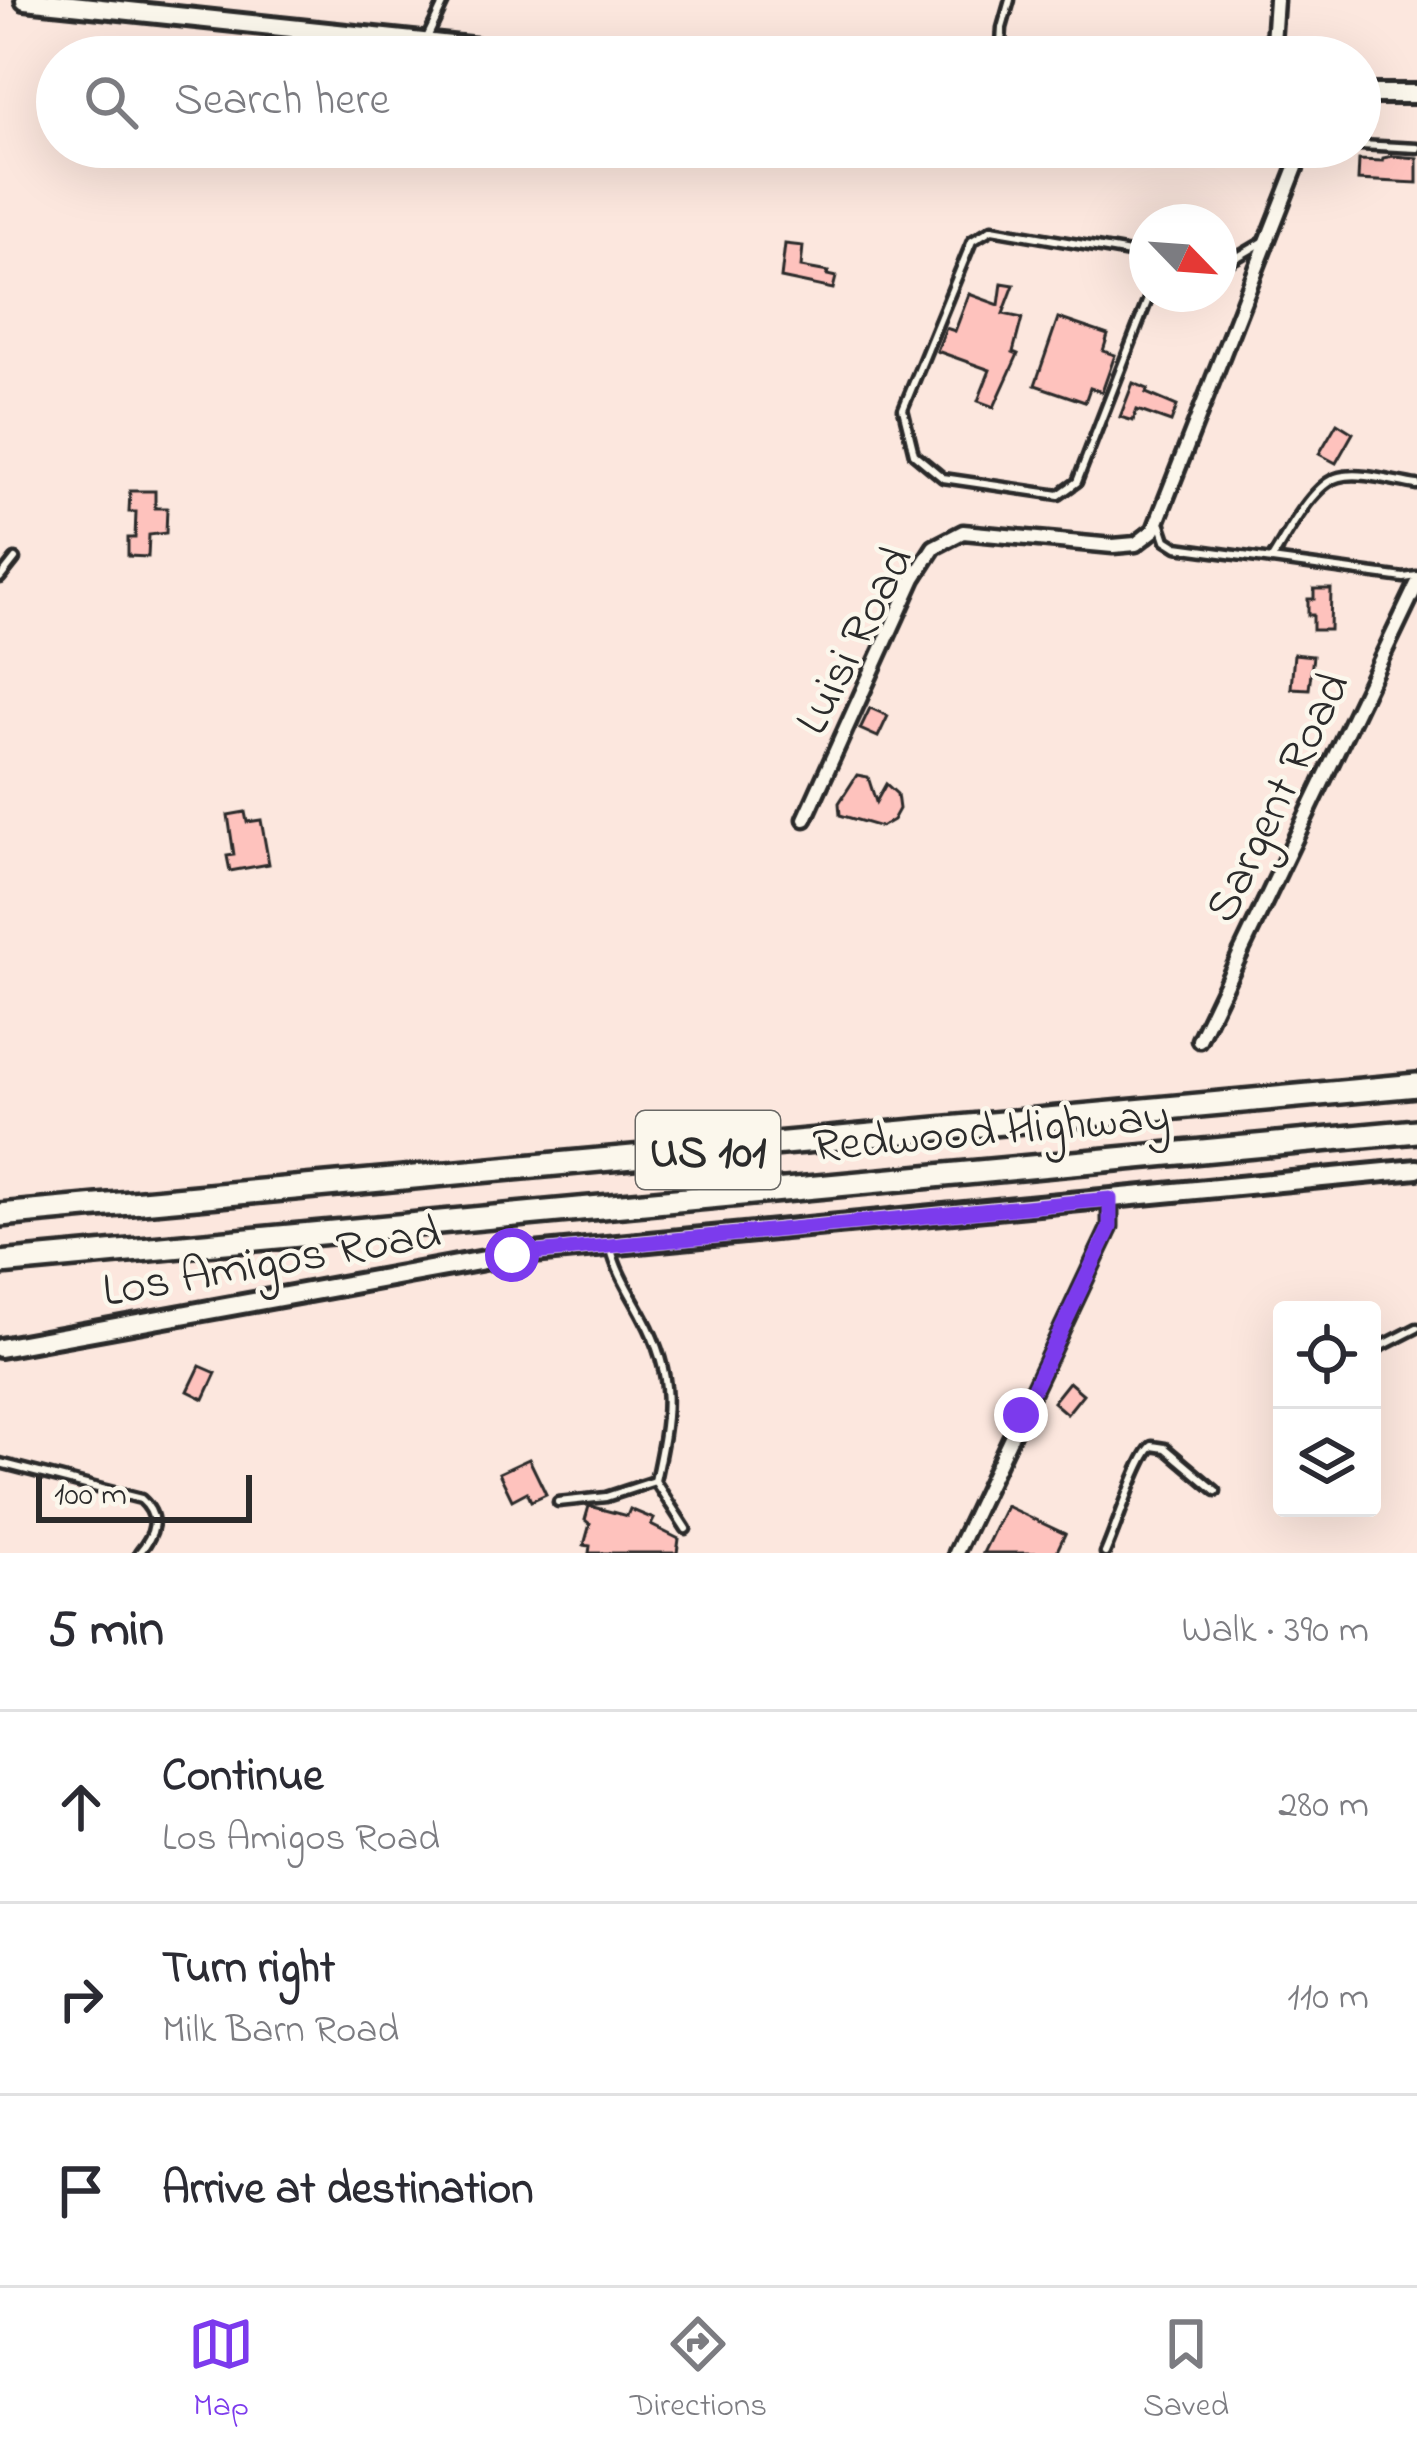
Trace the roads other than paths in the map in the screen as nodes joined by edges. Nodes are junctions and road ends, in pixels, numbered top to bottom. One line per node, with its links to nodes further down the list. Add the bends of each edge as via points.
1 (25, 0): 6 (street)
2 (212, 0): 6 (lane)
3 (445, 0): 8 (lane)
4 (1010, 0): 9 (lane)
5 (1276, 0): 10 (street)
6 (211, 20): 7 (street)
7 (353, 36)
8 (428, 36)
9 (1001, 36)
10 (1273, 36)
11 (1381, 94): 12 (street)
12 (1417, 94)
13 (1381, 147): 14 (lane)
14 (1417, 148)
15 (1295, 168): 16 (street)
16 (1266, 240): 18 (lane); 21 (street)
17 (1129, 253): 19 (lane, via 992,229 972,241 903,409 914,454 943,478 1059,495 1077,482)
18 (1237, 257)
19 (1143, 312)
20 (1417, 485): 23 (lane, via 1333,478)
21 (1160, 521): 23 (lane, via 1177,547); 26 (street, Luisi Road, via 1136,544 963,532 934,547)
22 (14, 559): 24 (lane)
23 (1271, 560): 25 (lane)
24 (0, 578)
25 (1417, 580): 27 (street, Sargent Road)
26 (805, 819)
27 (1199, 1040)
28 (1417, 1085): 32 (highway, Redwood Highway / US 101)
29 (1417, 1131): 34 (highway, Redwood Highway / US 101)
30 (1417, 1169): 31 (street, Los Amigos Road)
31 (1110, 1199): 33 (street, Los Amigos Road); 44 (street, via 1110,1227)
32 (0, 1215)
33 (610, 1246): 37 (street, Los Amigos Road, via 512,1255); 39 (lane, via 668,1379)
34 (0, 1263)
35 (1417, 1328): 36 (lane)
36 (1381, 1347)
37 (0, 1348)
38 (0, 1463): 43 (lane, via 141,1499 155,1523)
39 (656, 1480): 41 (lane); 42 (lane)
40 (1216, 1491): 45 (lane, via 1152,1446 1140,1456)
41 (558, 1502)
42 (686, 1529)
43 (139, 1553)
44 (956, 1553)
45 (1105, 1553)

